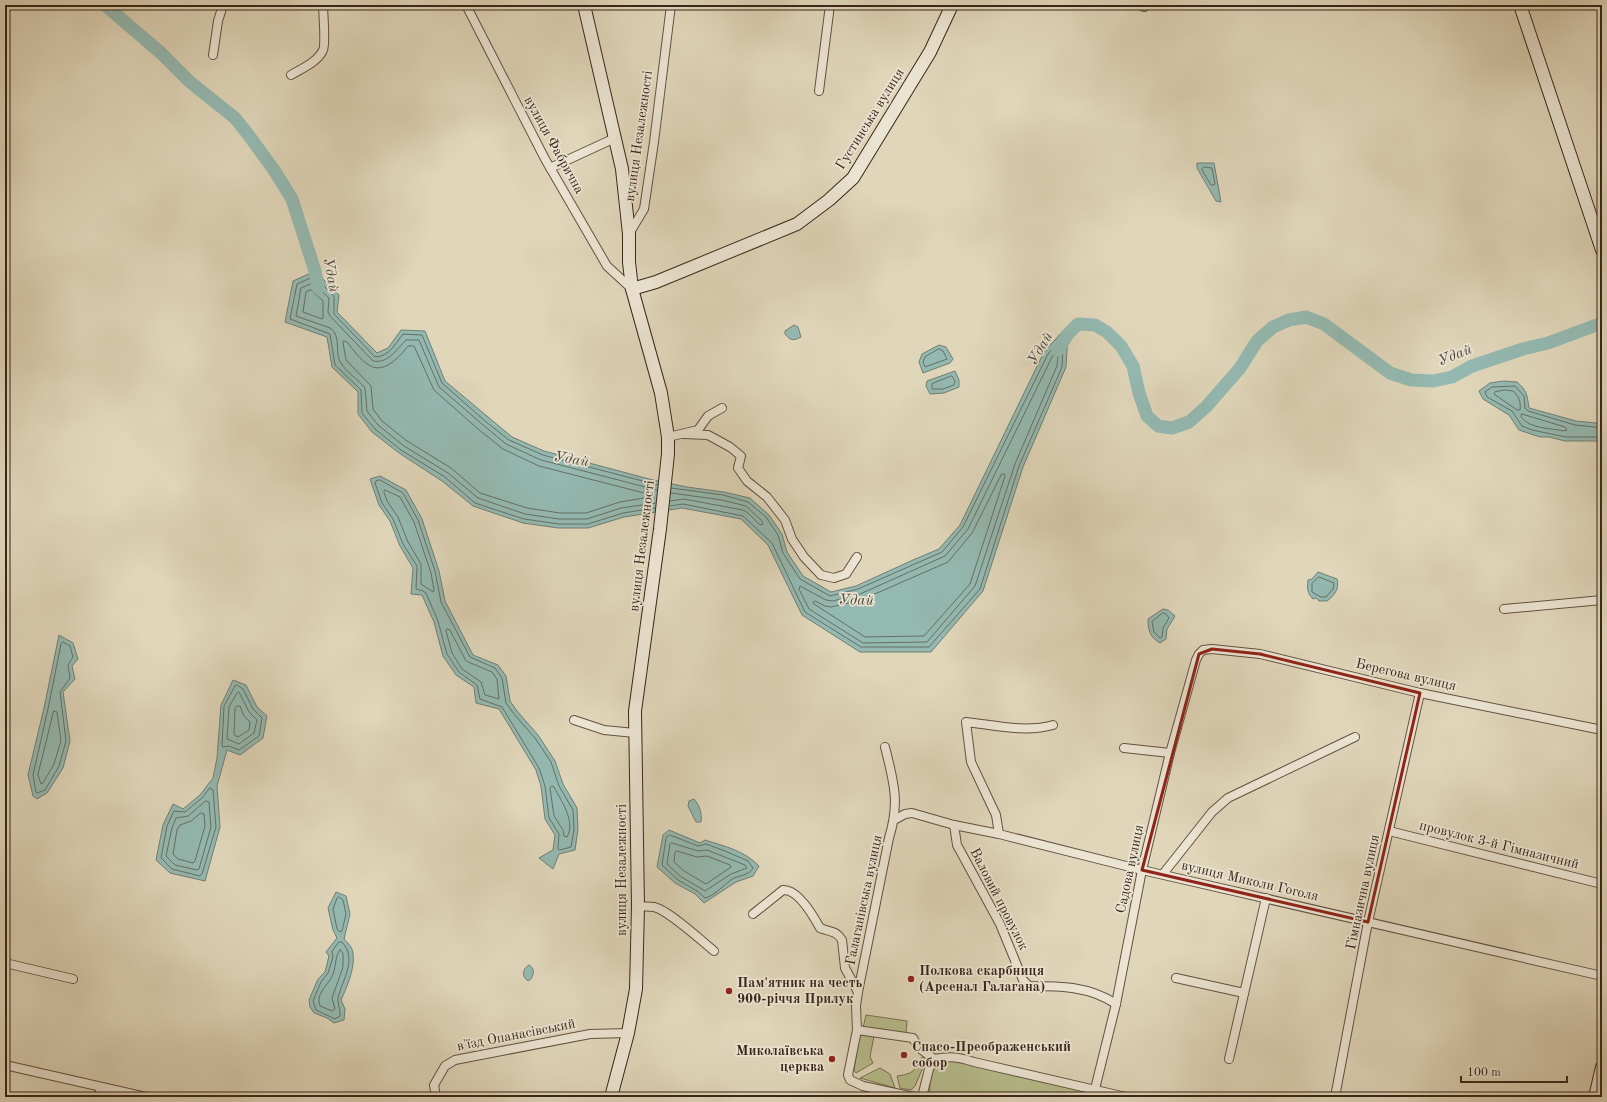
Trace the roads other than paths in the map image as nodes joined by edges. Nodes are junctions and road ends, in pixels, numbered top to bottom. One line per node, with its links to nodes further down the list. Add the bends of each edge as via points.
1 (222, 5): 11 (street)
2 (323, 5): 12 (street, via 324,49 306,67)
3 (466, 5): 15 (street, вулиця Фабрична)
4 (584, 5): 14 (main road)
5 (671, 5): 16 (street, вулиця Незалежності, via 644,209)
6 (830, 5): 13 (street)
7 (952, 5): 18 (main road, Густинська вулиця, via 930,52 853,178 829,200 797,224 656,282)
8 (1140, 5): 9 (street)
9 (1146, 5)
10 (1520, 5): 17 (main road)
11 (213, 56)
12 (291, 75)
13 (819, 91)
14 (615, 138): 15 (street); 16 (main road, via 622,169)
15 (550, 168): 18 (street, вулиця Фабрична, via 607,266)
16 (629, 234): 18 (main road, вулиця Незалежності)
17 (1602, 250)
18 (632, 289): 21 (main road, вулиця Незалежності, via 661,393)
19 (722, 408): 20 (street, via 708,416 698,430)
20 (683, 434): 21 (street); 22 (street, via 708,436 741,456 738,468 747,481 767,497 786,520 792,539 820,575 834,578 846,574)
21 (668, 437): 30 (main road, вулиця Незалежності, via 660,529 635,711)
22 (857, 556)
23 (1602, 600): 24 (street)
24 (1504, 609)
25 (1203, 650): 26 (street, Берегова вулиця, via 1212,648 1260,654); 34 (street, Садова вулиця, via 1196,660)
26 (1420, 693): 29 (street, Берегова вулиця); 37 (street, Гімназична вулиця)
27 (574, 720): 30 (street, via 604,730)
28 (1053, 725): 38 (street, via 1042,729 966,722 971,762 996,814)
29 (1602, 730)
30 (635, 733): 43 (main road, вулиця Незалежності)
31 (1355, 736): 40 (street, via 1228,798 1212,812)
32 (885, 747): 35 (street, Галаганівська вулиця, via 894,786)
33 (1124, 748): 34 (street)
34 (1170, 753): 39 (street, Садова вулиця)
35 (894, 820): 36 (street, вулиця Миколи Гоголя, via 905,814 912,814); 51 (street, Галаганівська вулиця)
36 (954, 825): 38 (street, вулиця Миколи Гоголя); 53 (street, Валовий провулок, via 957,845 996,916 1023,980 1029,986 1075,987 1105,997)
37 (1389, 831): 41 (street, провулок 3-й Гімназичний); 45 (street, Гімназична вулиця)
38 (999, 834): 39 (street, вулиця Миколи Гоголя)
39 (1142, 870): 40 (street, вулиця Миколи Гоголя); 53 (street, Садова вулиця)
40 (1163, 874): 42 (street, вулиця Миколи Гоголя)
41 (1602, 884)
42 (1266, 898): 45 (street, вулиця Миколи Гоголя); 52 (street)
43 (638, 906): 46 (street, via 661,910); 55 (main road, вулиця Незалежності, via 636,989)
44 (753, 914): 51 (street, via 783,890 791,892 808,906 820,928 835,932 842,940 845,968)
45 (1368, 922): 48 (street, вулиця Миколи Гоголя); 69 (street, Гімназична вулиця)
46 (714, 951)
47 (5, 963): 50 (street)
48 (1602, 976)
49 (1176, 978): 52 (street)
50 (73, 979)
51 (858, 992): 54 (street, Галаганівська вулиця)
52 (1244, 993): 57 (street)
53 (1116, 1004): 61 (street, Садова вулиця)
54 (857, 1030): 56 (street, via 913,1038 918,1047); 66 (street, Галаганівська вулиця, via 848,1075 850,1080 863,1086)
55 (628, 1033): 64 (street, в'їзд Опанасівський, via 590,1034 455,1060 445,1066 434,1085); 65 (main road, вулиця Незалежності)
56 (934, 1059): 61 (street, via 959,1057); 67 (street)
57 (1229, 1059)
58 (5, 1065): 60 (street)
59 (1602, 1067): 70 (main road)
60 (101, 1087): 62 (street); 63 (street)
61 (1094, 1094): 68 (street)
62 (98, 1097)
63 (146, 1097)
64 (436, 1097)
65 (611, 1097)
66 (914, 1097)
67 (922, 1097)
68 (1126, 1097)
69 (1335, 1097)
70 (1595, 1097)

